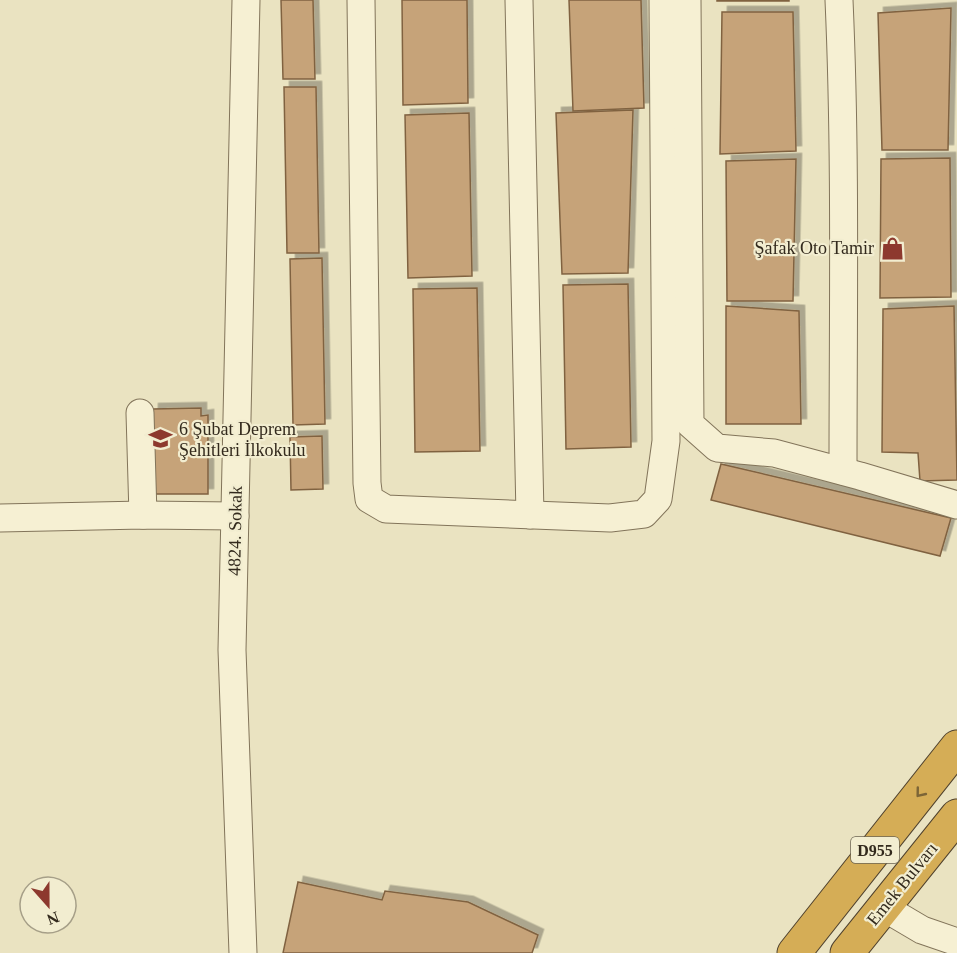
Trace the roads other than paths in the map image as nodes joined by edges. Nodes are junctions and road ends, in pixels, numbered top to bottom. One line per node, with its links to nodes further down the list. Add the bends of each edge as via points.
1 (246, 0): 12 (street, 4824. Sokak)
2 (361, 0): 11 (street, via 369,500 386,509)
3 (519, 0): 11 (street)
4 (663, 0): 11 (street, via 666,441 658,499 644,514 610,518)
5 (687, 0): 8 (street, via 690,424 717,448 774,453)
6 (839, 0): 8 (street)
7 (140, 413): 10 (street)
8 (843, 471): 9 (street)
9 (957, 505)
10 (143, 515): 12 (street); 13 (street)
11 (530, 515)
12 (235, 516): 18 (street, 4824. Sokak, via 232,650)
13 (0, 518)
14 (957, 747): 19 (highway, D955, one-way to 19)
15 (957, 816): 16 (highway, Emek Bulvarı / D955)
16 (883, 907): 17 (street, via 922,930); 20 (highway, Emek Bulvarı / D955)
17 (957, 942)
18 (243, 953)
19 (794, 953)
20 (847, 953)

